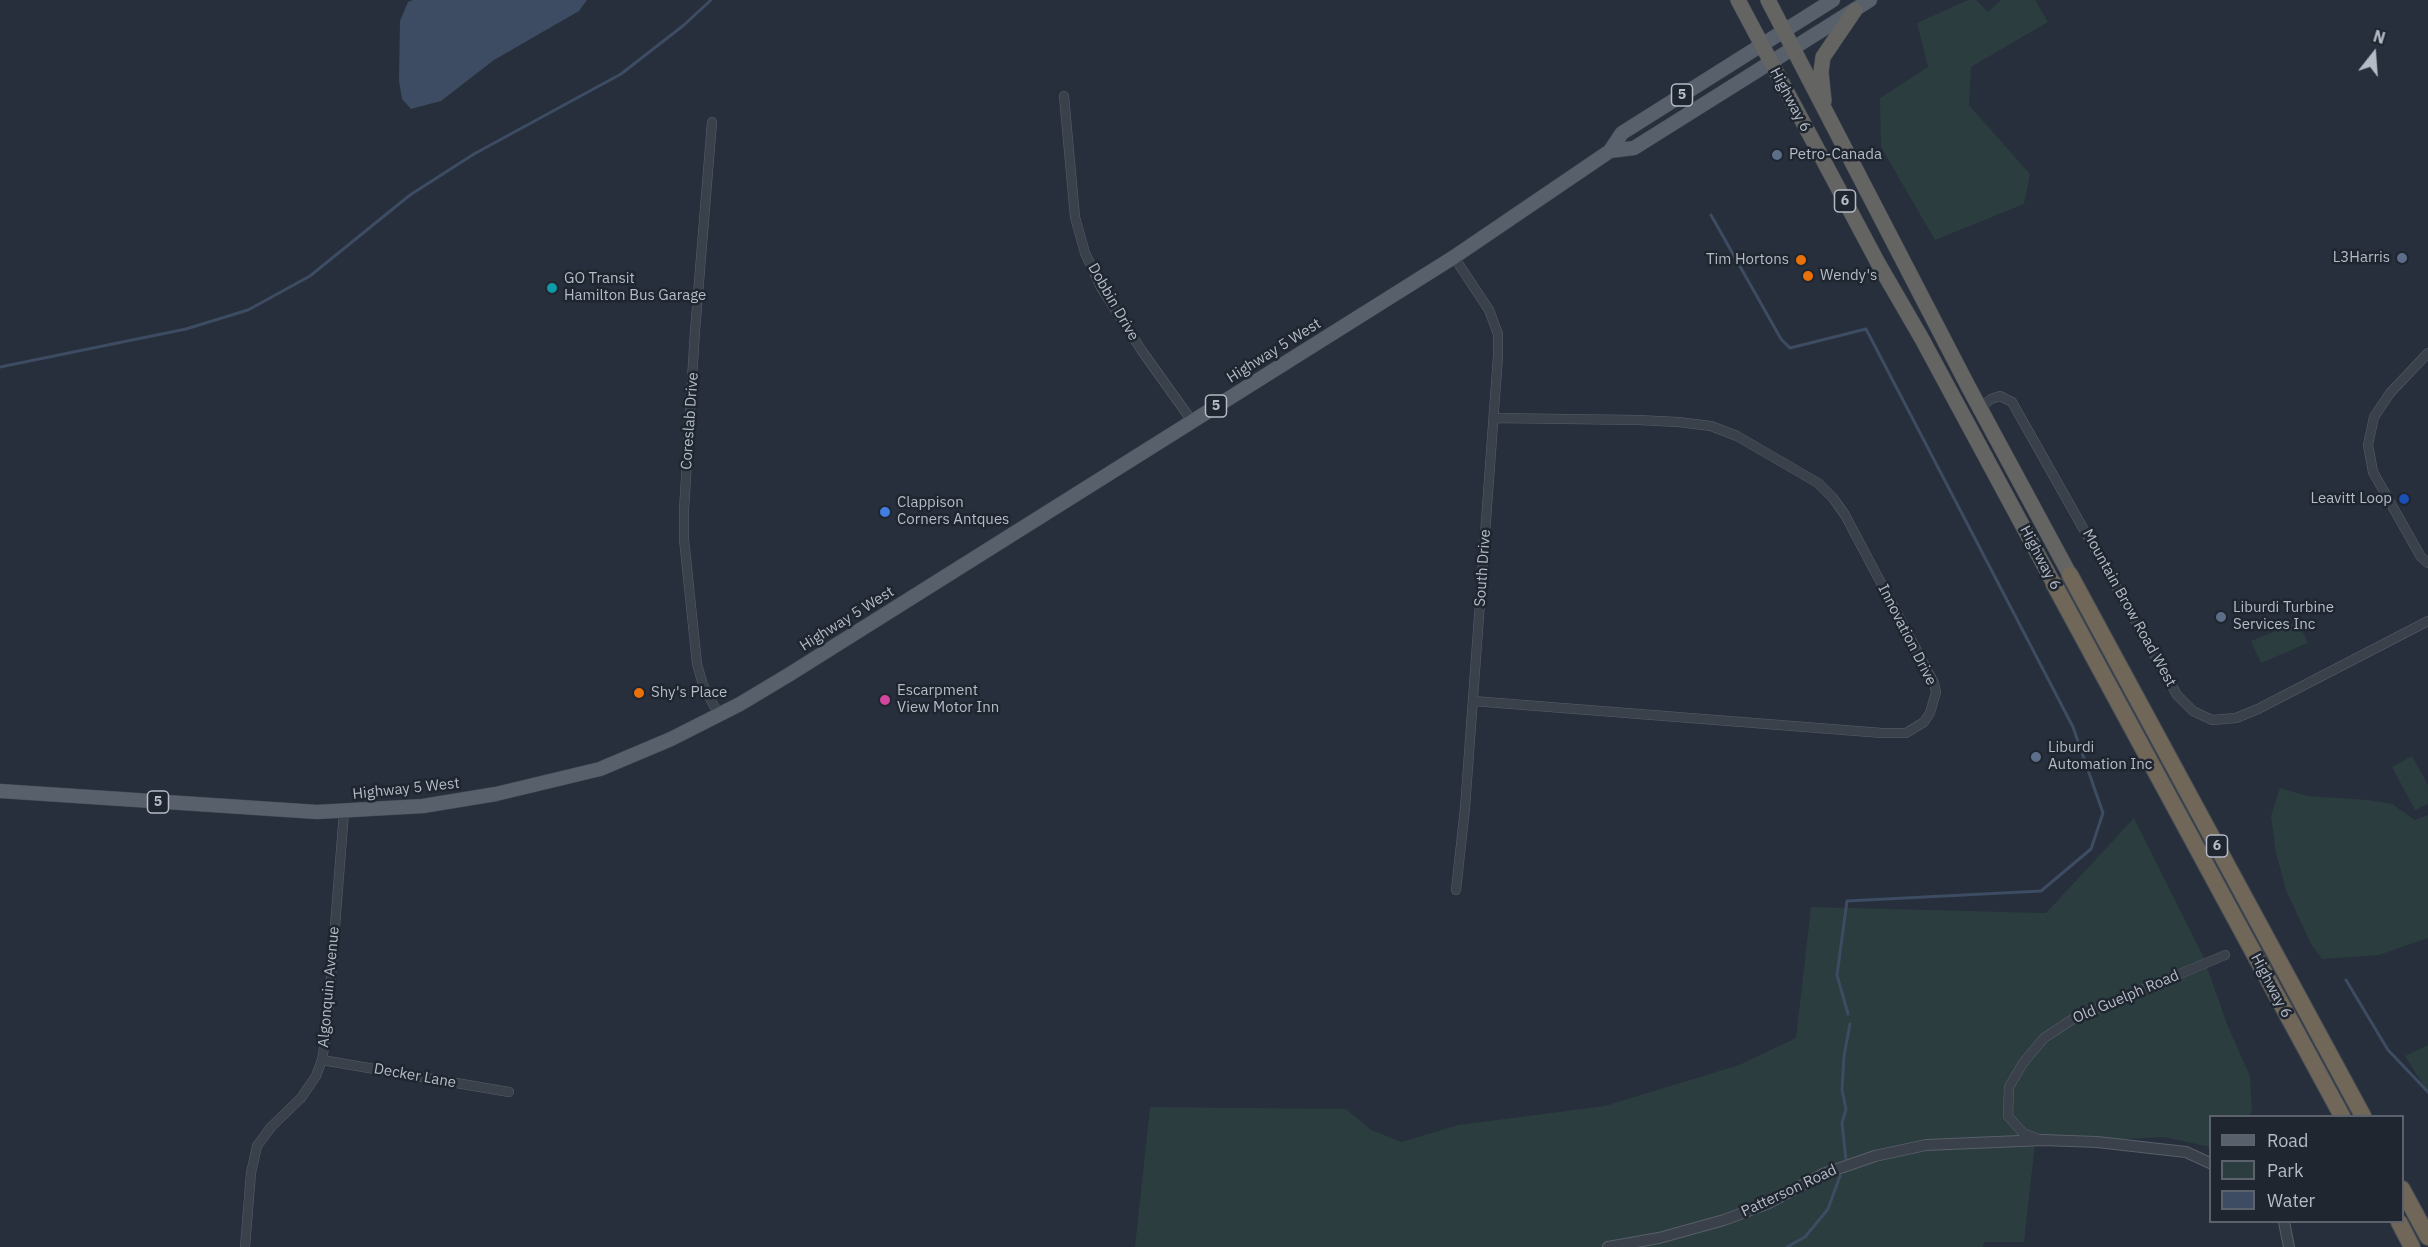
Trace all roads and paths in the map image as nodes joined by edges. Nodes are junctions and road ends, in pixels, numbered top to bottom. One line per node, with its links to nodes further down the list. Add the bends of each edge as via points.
1 (1738, 0): 7 (highway, Highway 6 / 6)
2 (1768, 0): 6 (highway, Highway 6 / 6)
3 (1833, 0): 6 (main road, 5)
4 (1870, 0): 5 (main road, 5)
5 (1855, 10): 8 (main road, 5); 11 (highway, via 1823,57)
6 (1785, 31): 7 (main road, 5); 8 (highway, Highway 6 / 6)
7 (1761, 45): 9 (highway, Highway 6 / 6); 13 (main road, Highway 5 West / 5, via 1622,133)
8 (1793, 48): 9 (main road, 5); 11 (highway, Highway 6 / 6)
9 (1770, 62): 13 (main road, Highway 5 West / 5, via 1634,148); 17 (highway, Highway 6 / 6)
10 (1064, 96): 20 (street, Dobbin Drive, via 1075,217 1085,253 1102,289)
11 (1825, 110): 16 (highway, Highway 6 / 6)
12 (712, 122): 26 (street, Coreslab Drive, via 684,539 697,664 703,685)
13 (1610, 151): 14 (main road, Highway 5 West / 5)
14 (1454, 257): 19 (street, South Drive, via 1489,310 1498,334); 20 (main road, Highway 5 West / 5)
15 (2428, 353): 21 (street, via 2390,393 2374,417 2368,445 2373,472)
16 (1969, 388): 17 (street); 18 (highway, Highway 6 / 6)
17 (1953, 396): 23 (highway, Highway 6 / 6)
18 (1980, 408): 22 (highway, Highway 6 / 6); 24 (street, Mountain Brow Road West, via 2000,396 2012,402 2177,695 2193,711 2212,720 2236,718)
19 (1494, 418): 25 (street, South Drive); 25 (street, Innovation Drive, via 1638,420 1711,426 1737,436 1818,483 1845,515 1936,692 1924,722 1906,733)
20 (1192, 421): 26 (main road, Highway 5 West / 5)
21 (2428, 563)
22 (2070, 575): 34 (highway, Highway 6 / 6)
23 (2054, 585): 33 (highway, Highway 6 / 6)
24 (2428, 621)
25 (1473, 701): 29 (street, South Drive)
26 (720, 715): 28 (main road, Highway 5 West / 5, via 600,769 496,794 423,806)
27 (0, 791): 28 (main road, Highway 5 West / 5)
28 (344, 812): 31 (street, Algonquin Avenue)
29 (1456, 890)
30 (2225, 955): 35 (street, Old Guelph Road, via 2073,1019 2044,1038 2009,1087 2008,1116 2023,1133)
31 (322, 1060): 32 (street, Decker Lane); 41 (street, Algonquin Avenue, via 301,1098 257,1146)
32 (509, 1092)
33 (2341, 1115)
34 (2362, 1115)
35 (2043, 1140): 36 (street, Old Guelph Road, via 2186,1152); 42 (street, Patterson Road, via 1926,1145 1875,1156 1822,1174 1767,1204 1724,1220)
36 (2209, 1162)
37 (2404, 1192): 40 (highway)
38 (2284, 1223): 43 (street)
39 (2399, 1223): 44 (highway)
40 (2428, 1237)
41 (245, 1247)
42 (1608, 1247)
43 (2289, 1247)
44 (2412, 1247)

